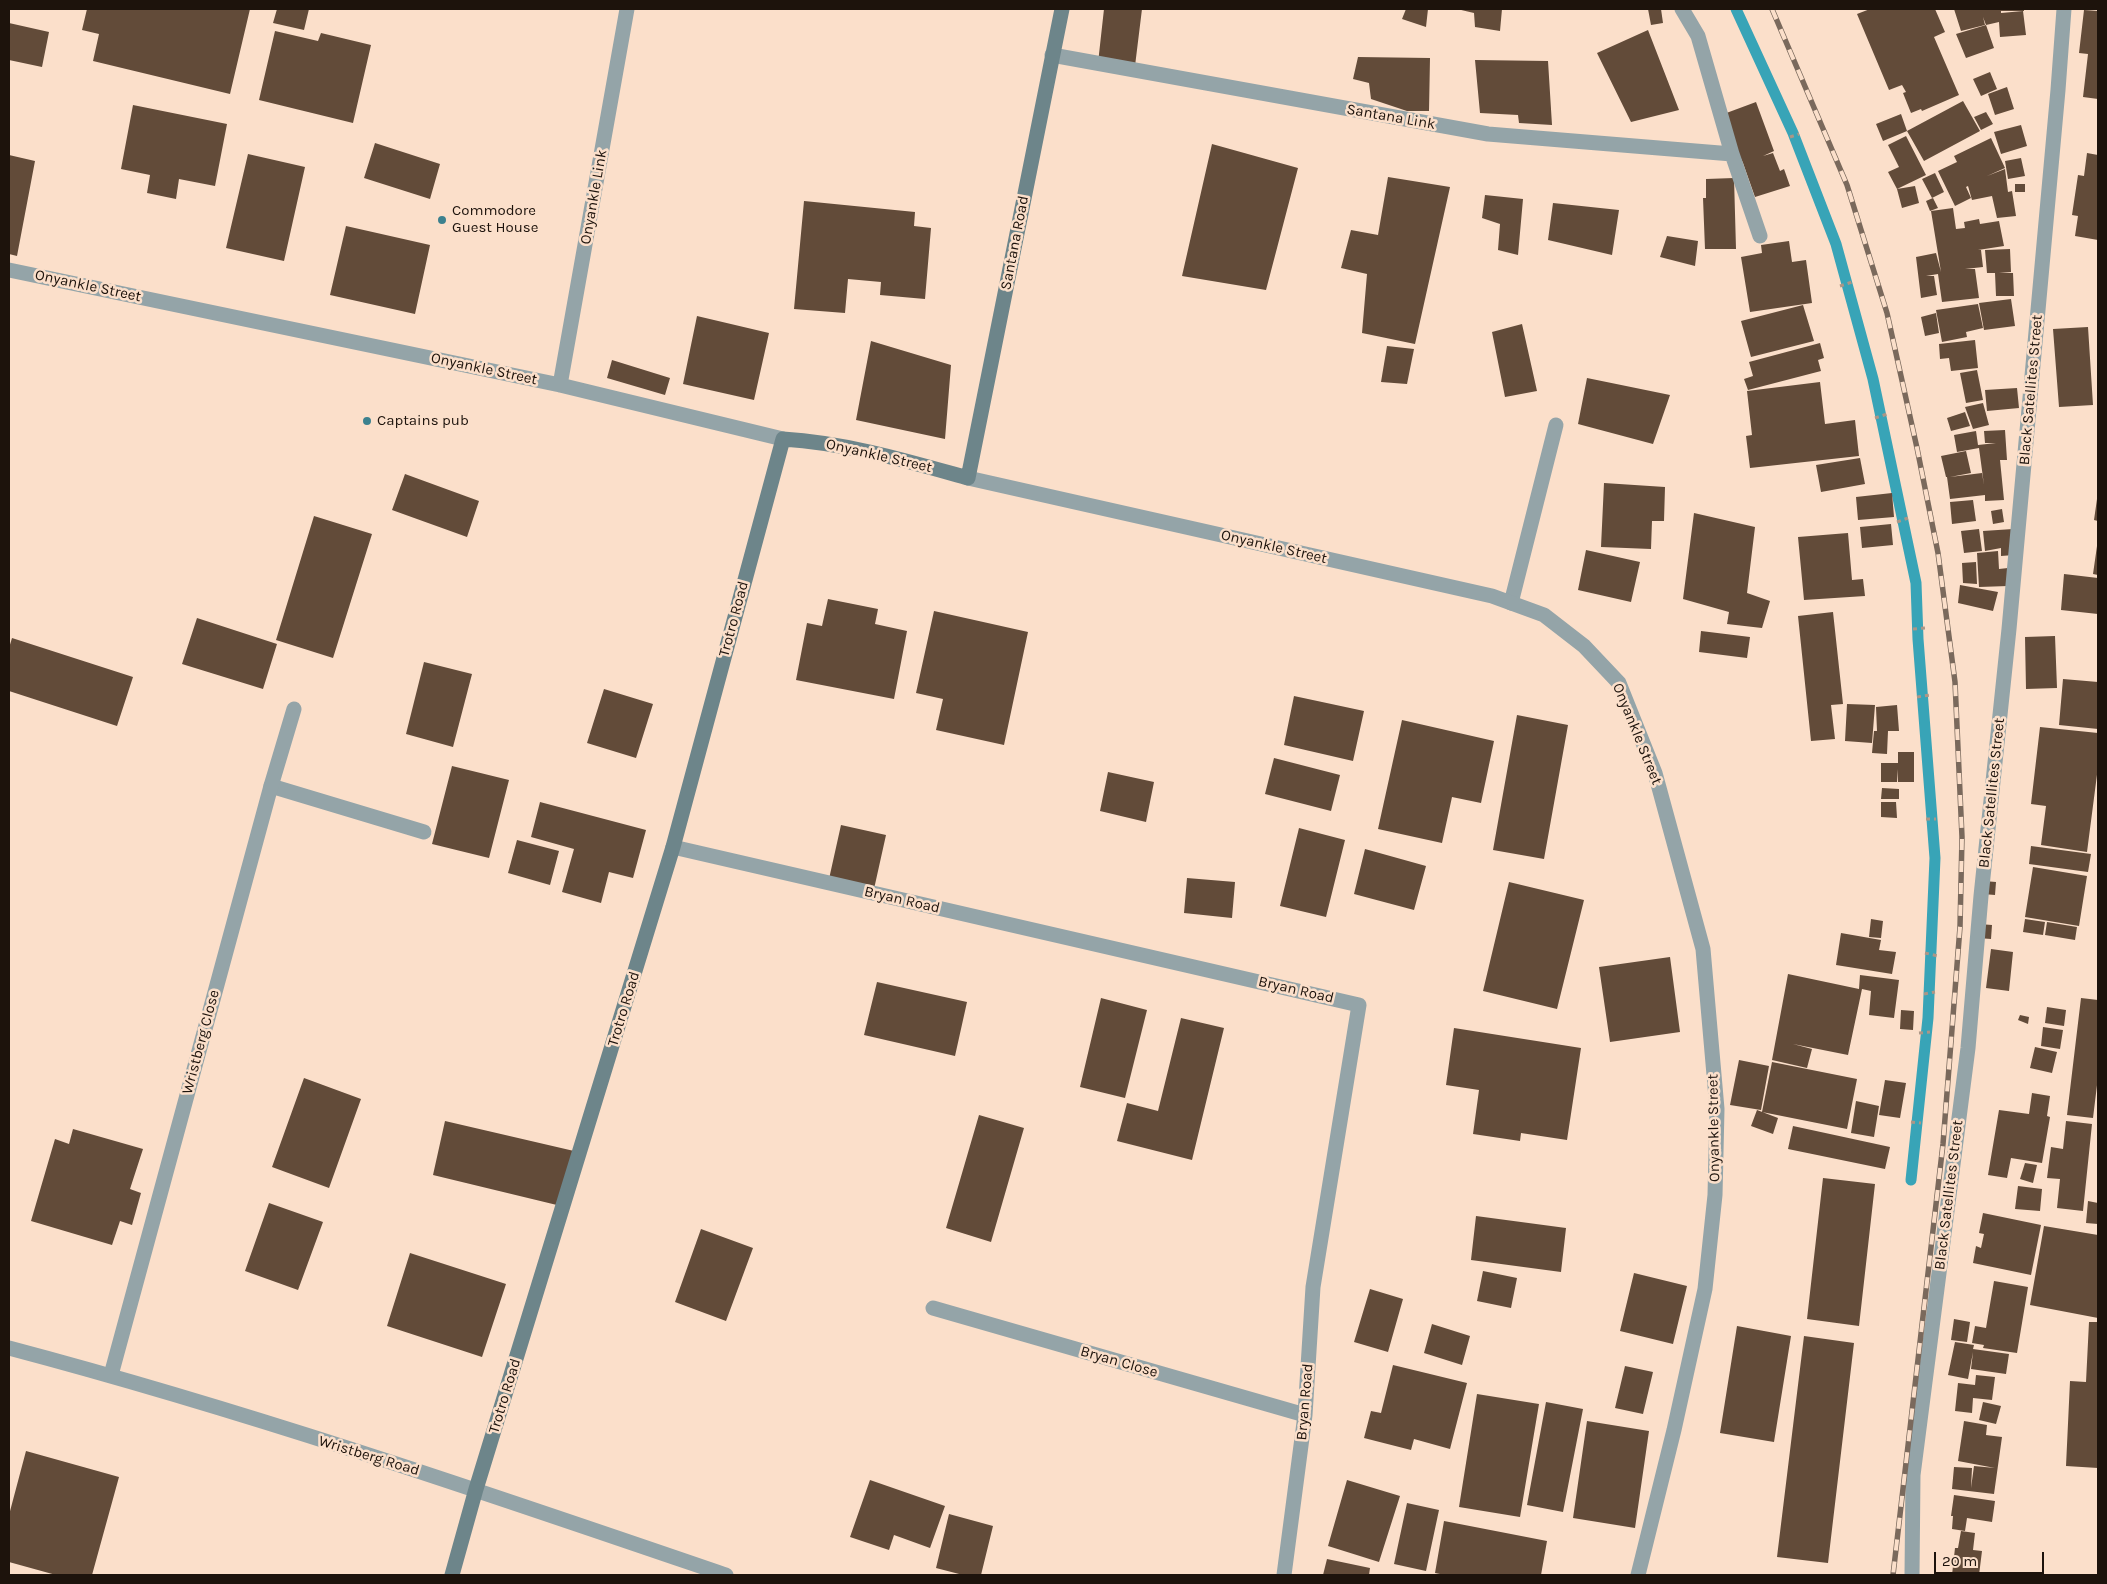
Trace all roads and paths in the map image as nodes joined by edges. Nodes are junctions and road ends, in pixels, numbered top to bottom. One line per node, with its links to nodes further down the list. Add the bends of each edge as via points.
1 (627, 9): 13 (street, Onyankle Link)
2 (1062, 9): 5 (street, Santana Road)
3 (1682, 9): 8 (street, via 1698,36)
4 (2064, 9): 49 (street, Black Satellites Street, via 1968,1048 1913,1475)
5 (1052, 55): 8 (street, Santana Link, via 1488,134); 18 (street, Santana Road)
6 (1798, 134): 7 (path)
7 (1790, 137)
8 (1732, 154): 9 (street)
9 (1760, 236)
10 (9, 270): 13 (street, Onyankle Street)
11 (1852, 282): 12 (path)
12 (1840, 286)
13 (560, 385): 17 (street, Onyankle Street)
14 (1887, 414): 15 (path)
15 (1875, 418)
16 (1556, 425): 21 (street)
17 (783, 439): 18 (street, Onyankle Street, via 819,441 884,454); 31 (street, Trotro Road)
18 (968, 478): 21 (street, Onyankle Street)
19 (1908, 518): 20 (path)
20 (1897, 522)
21 (1511, 603): 48 (street, Onyankle Street, via 1544,615 1584,646 1619,683 1655,773 1703,948 1717,1109 1715,1195 1705,1289)
22 (1925, 628): 23 (path)
23 (1912, 629)
24 (1930, 695): 25 (path)
25 (1917, 697)
26 (294, 709): 27 (street, Wristberg Close)
27 (271, 786): 30 (street); 42 (street, Wristberg Close)
28 (1926, 819): 29 (path)
29 (1936, 819)
30 (424, 832)
31 (673, 847): 43 (street, Bryan Road, via 1359,1005 1313,1287); 44 (street, Trotro Road)
32 (1925, 953): 33 (path)
33 (1938, 956)
34 (1935, 992): 35 (path)
35 (1924, 994)
36 (1930, 1032): 37 (path)
37 (1918, 1033)
38 (1911, 1122): 39 (path)
39 (1921, 1123)
40 (933, 1308): 43 (street, Bryan Close)
41 (9, 1348): 42 (street, Wristberg Road)
42 (111, 1375): 44 (street, Wristberg Road)
43 (1305, 1415): 47 (street, Bryan Road)
44 (476, 1489): 45 (street, Trotro Road); 46 (street, Wristberg Road)
45 (452, 1575)
46 (726, 1575)
47 (1284, 1575)
48 (1638, 1575)
49 (1912, 1575)

